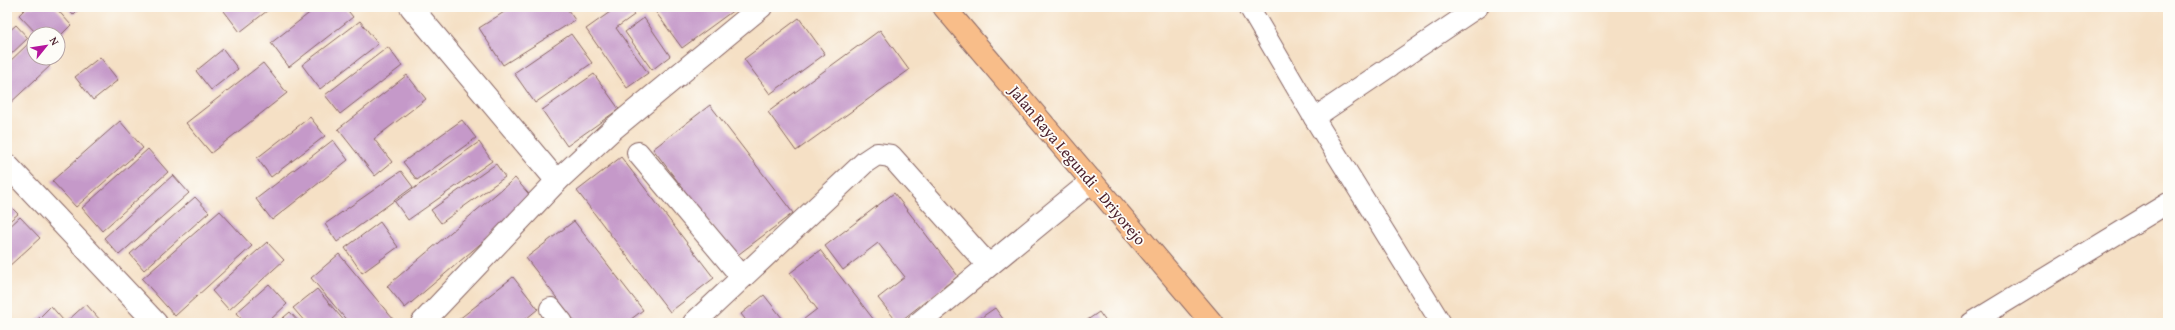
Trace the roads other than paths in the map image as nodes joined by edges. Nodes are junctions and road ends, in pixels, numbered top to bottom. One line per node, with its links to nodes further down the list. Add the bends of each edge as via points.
1 (411, 7): 9 (street)
2 (761, 7): 9 (street, via 613,130)
3 (944, 7): 10 (main road, Jalan Raya Legundi - Driyorejo)
4 (1249, 7): 6 (lane)
5 (1478, 7): 6 (lane)
6 (1314, 118): 19 (lane)
7 (638, 153): 13 (street)
8 (7, 165): 14 (street)
9 (557, 181): 15 (street)
10 (1092, 181): 12 (street); 18 (main road, Jalan Raya Legundi - Driyorejo)
11 (2168, 203): 20 (lane)
12 (988, 265): 13 (street, via 891,156 877,154 865,162); 17 (street)
13 (742, 277): 16 (street)
14 (156, 323)
15 (422, 323)
16 (694, 323)
17 (919, 323)
18 (1212, 323)
19 (1441, 323)
20 (1971, 323)

